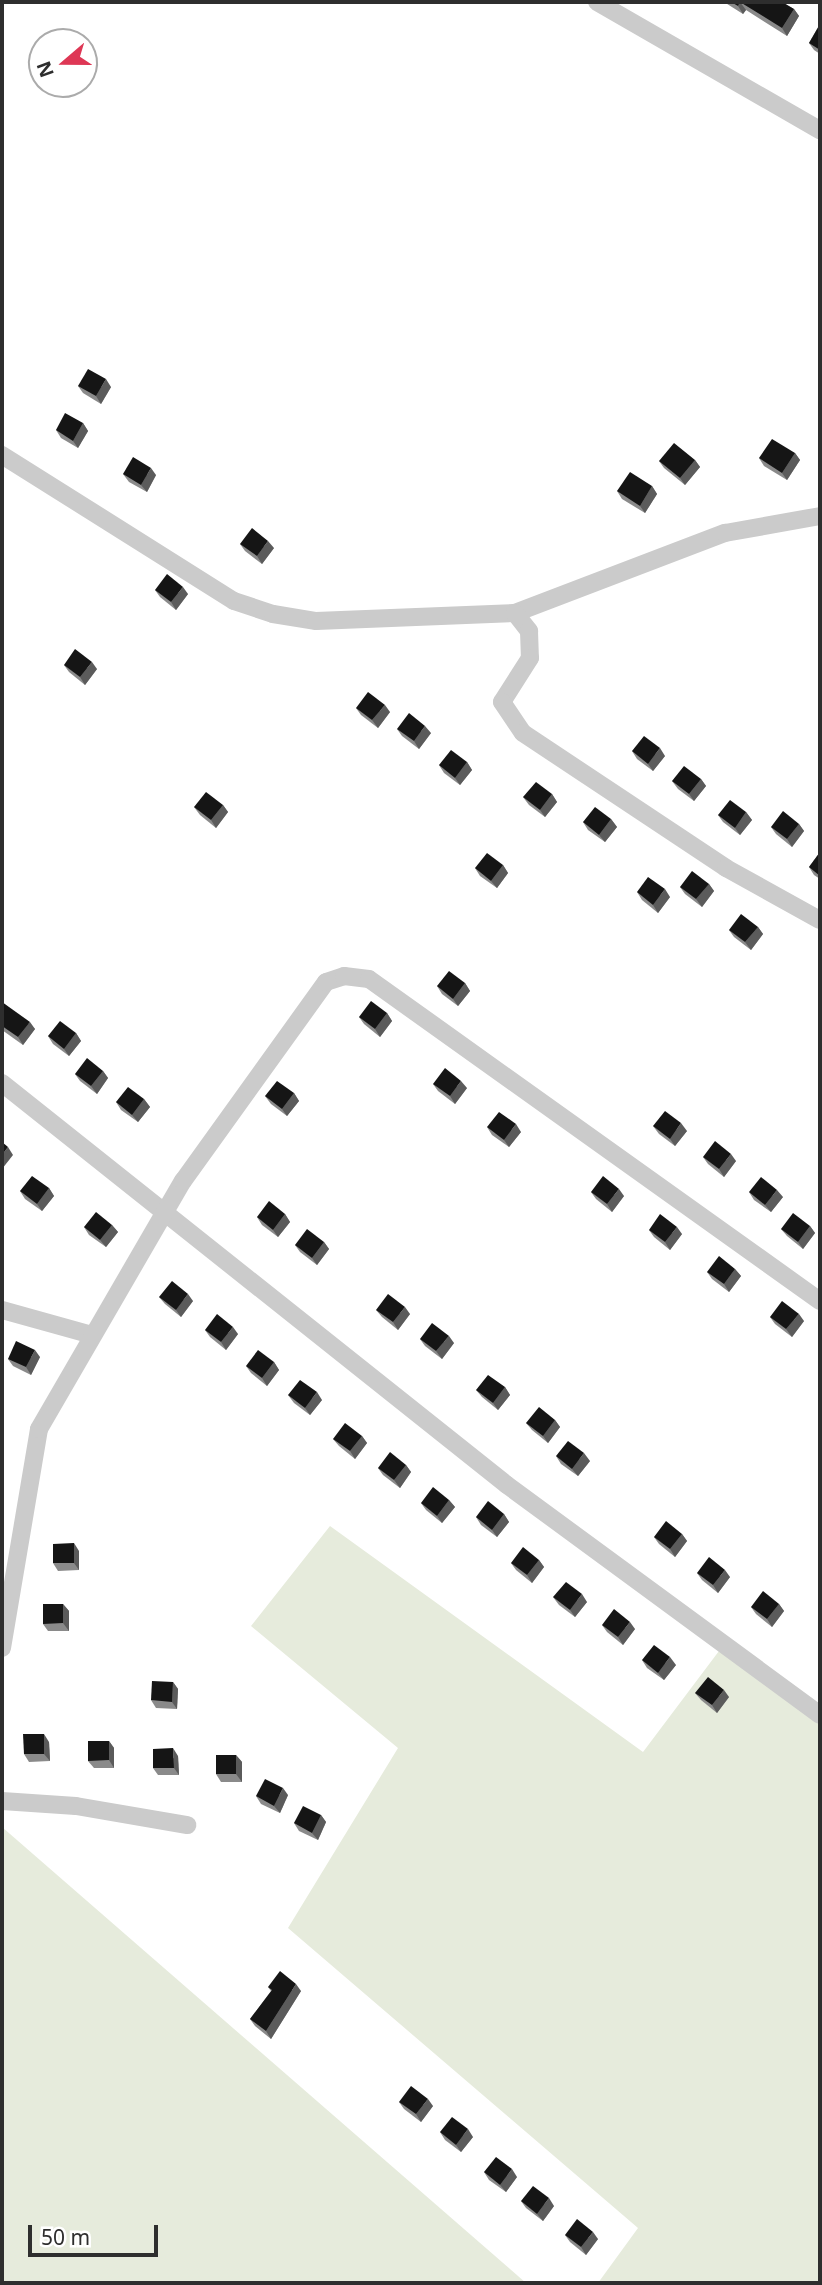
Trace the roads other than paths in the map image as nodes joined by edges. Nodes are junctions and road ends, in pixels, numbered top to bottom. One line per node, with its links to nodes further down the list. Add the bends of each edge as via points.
1 (597, 2): 2 (street)
2 (820, 131)
3 (2, 454): 5 (street, via 201,582 234,601 273,614 316,621)
4 (820, 516): 5 (street, via 725,533)
5 (515, 612): 6 (street, via 529,631 530,658 502,702 523,733 726,868)
6 (820, 920)
7 (2, 1083): 8 (street)
8 (165, 1211): 9 (street, via 326,982 344,976 369,979); 11 (street); 13 (street, via 507,1485)
9 (820, 1301)
10 (2, 1310): 11 (street)
11 (92, 1335): 12 (street, via 39,1429)
12 (2, 1648)
13 (820, 1715)
14 (2, 1801): 15 (street, via 76,1806)
15 (187, 1825)

